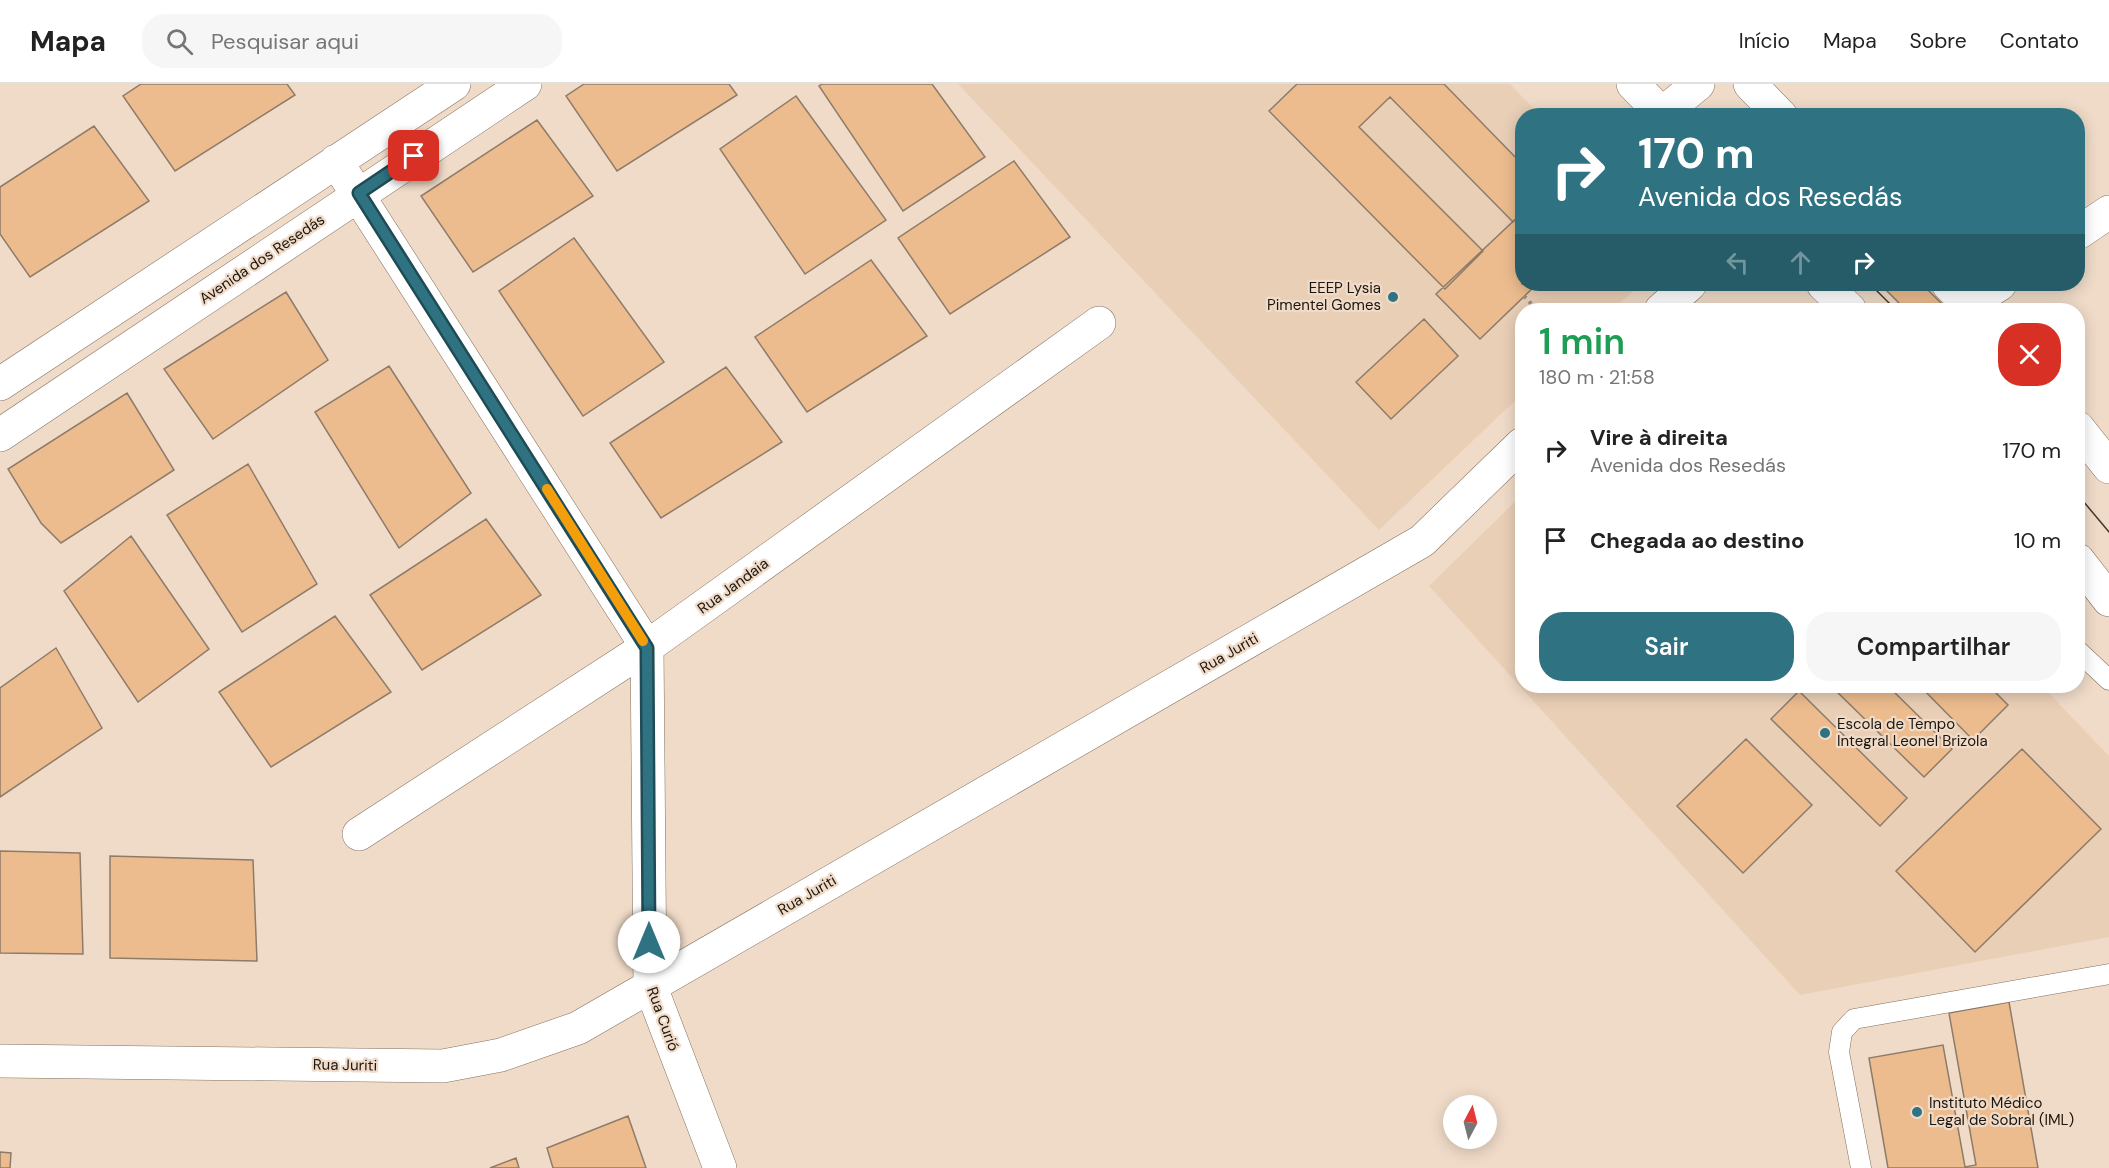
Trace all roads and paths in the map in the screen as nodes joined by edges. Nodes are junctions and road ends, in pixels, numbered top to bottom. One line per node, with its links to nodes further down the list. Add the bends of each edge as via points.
1 (454, 84): 9 (street)
2 (525, 84): 10 (street, Avenida dos Resedás)
3 (1633, 84): 6 (street)
4 (1698, 84): 7 (street)
5 (1750, 84): 8 (street)
6 (1656, 108)
7 (1671, 108)
8 (1773, 108)
9 (336, 161): 10 (street); 22 (street)
10 (359, 193): 23 (street, Avenida dos Resedás); 29 (street)
11 (2109, 212): 12 (street)
12 (2085, 228)
13 (1682, 291): 19 (street)
14 (1831, 291): 20 (street)
15 (1983, 291): 17 (street)
16 (1524, 296): 18 (path)
17 (1963, 299)
18 (1530, 303)
19 (1669, 303)
20 (1843, 303)
21 (1099, 323): 29 (street, Rua Jandaia)
22 (0, 384)
23 (0, 435)
24 (2085, 437): 26 (street)
25 (1515, 451): 34 (street, Rua Juriti, via 1422,542)
26 (2109, 467)
27 (2085, 569): 28 (street)
28 (2109, 600)
29 (647, 648): 32 (street, Rua Jandaia); 34 (street, Rua Curió)
30 (2085, 658): 31 (lane)
31 (2109, 680)
32 (359, 834)
33 (2109, 974): 37 (lane, via 1854,1019 1842,1032 1839,1052)
34 (650, 985): 35 (street, Rua Juriti, via 578,1028 501,1056 444,1066); 36 (street, Rua Curió)
35 (0, 1061)
36 (720, 1168)
37 (1861, 1168)

